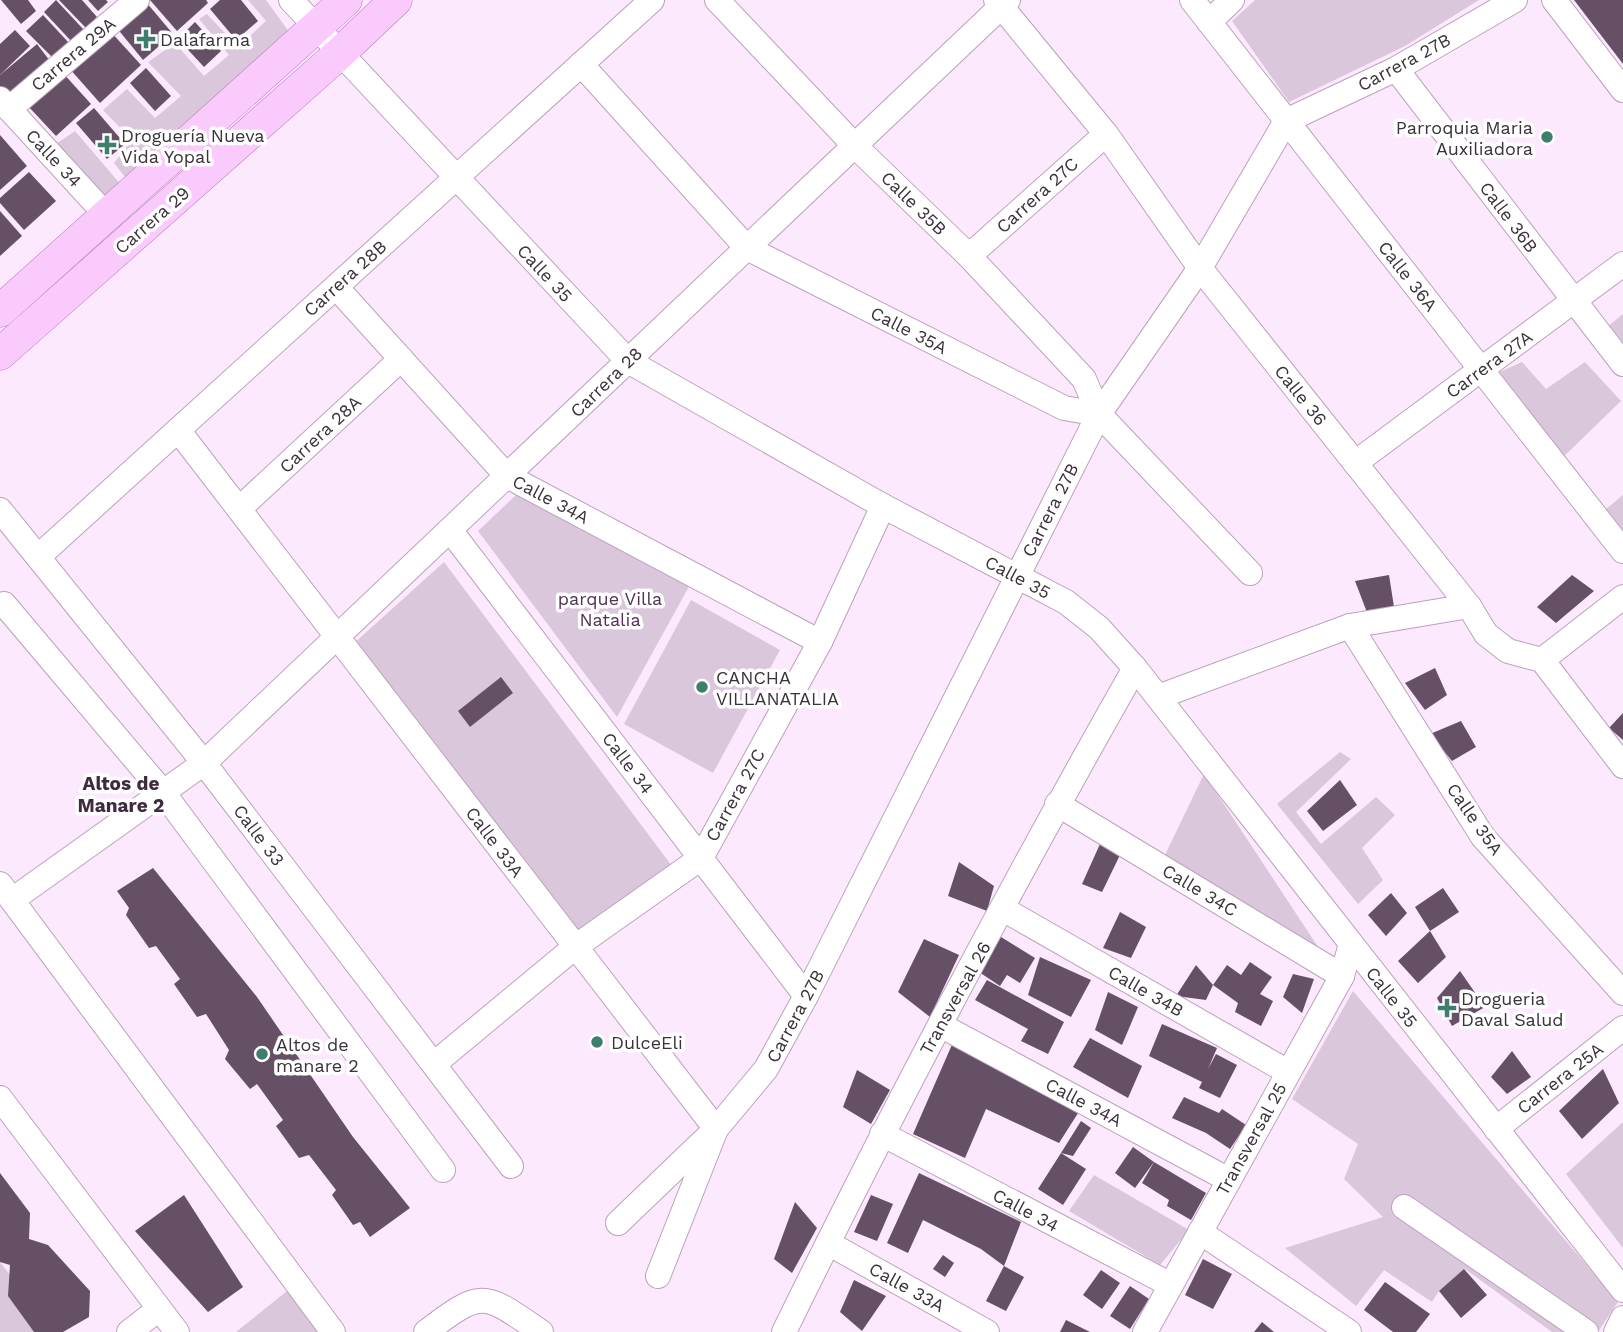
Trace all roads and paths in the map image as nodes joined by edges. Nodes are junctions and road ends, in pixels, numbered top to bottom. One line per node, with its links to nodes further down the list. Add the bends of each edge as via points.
1 (137, 0): 18 (street, Carrera 29A)
2 (290, 0): 13 (street, Calle 35)
3 (346, 0): 13 (main road, Carrera 29)
4 (396, 0): 14 (main road, Carrera 29)
5 (652, 0): 15 (street, Carrera 28B)
6 (717, 0): 21 (street, Calle 35B)
7 (1192, 0): 12 (street, Calle 36A)
8 (1232, 0): 12 (street)
9 (1515, 0): 16 (street, Carrera 27B)
10 (1554, 0): 17 (street)
11 (1002, 2): 20 (street, Calle 36); 21 (street, Carrera 28)
12 (1209, 22): 19 (street, Calle 36A)
13 (316, 27): 14 (street, Calle 35); 23 (main road, Carrera 29)
14 (340, 53): 22 (street, Calle 35); 31 (main road, Carrera 29)
15 (581, 64): 22 (street, Carrera 28B); 24 (street, Calle 35A)
16 (1396, 69): 19 (street, Carrera 27B); 29 (street, Calle 36B)
17 (1623, 90)
18 (4, 104): 23 (street, Calle 34)
19 (1286, 121): 27 (street, Carrera 27B); 35 (street, Calle 36A)
20 (1106, 134): 25 (street, Carrera 27C); 27 (street, Calle 36)
21 (855, 146): 24 (street, Carrera 28); 25 (street, Calle 35B)
22 (456, 178): 28 (street, Carrera 28B); 33 (street, Calle 35)
23 (108, 217): 30 (main road, Carrera 29)
24 (747, 248): 33 (street, Carrera 28); 36 (street, Calle 35A, via 1064,408)
25 (969, 256): 36 (street, Calle 35B, via 1084,379)
26 (1623, 264): 29 (street, Carrera 27A)
27 (1199, 268): 36 (street, Carrera 27B); 38 (street, Calle 36)
28 (336, 287): 32 (street, Calle 34A); 37 (street, Carrera 28B)
29 (1574, 302): 34 (street, Calle 36B); 35 (street, Carrera 27A)
30 (2, 307)
31 (0, 354)
32 (401, 359): 39 (street, Calle 34A); 41 (street, Carrera 28A)
33 (628, 361): 39 (street, Carrera 28); 40 (street, Calle 35)
34 (1623, 364)
35 (1481, 369): 38 (street, Carrera 27A); 44 (street, Calle 36A)
36 (1099, 414): 46 (street); 47 (street, Carrera 27B)
37 (178, 430): 41 (street, Calle 33A); 45 (street, Carrera 28B)
38 (1355, 463): 50 (street, Calle 36)
39 (507, 475): 43 (street, Carrera 28); 53 (street, Calle 34A)
40 (883, 506): 47 (street, Calle 35); 53 (street, Carrera 27C)
41 (239, 509): 52 (street, Calle 33A)
42 (0, 510): 45 (street, Calle 33)
43 (450, 530): 52 (street, Carrera 28); 61 (street, Calle 34)
44 (1623, 551)
45 (39, 556): 57 (street, Calle 33)
46 (1250, 573)
47 (1017, 576): 55 (street, Calle 35, via 1066,602 1099,628); 68 (street, Carrera 27B)
48 (1623, 597): 54 (street)
49 (4, 604): 59 (street)
50 (1469, 606): 51 (street); 54 (street, Calle 36, via 1486,634 1508,651)
51 (1350, 626): 56 (street); 67 (street, Calle 35A, via 1483,837)
52 (338, 637): 57 (street, Carrera 28); 65 (street, Calle 33A)
53 (820, 642): 61 (street, Carrera 27C)
54 (1542, 660): 58 (street)
55 (1135, 668): 56 (street, Calle 35); 60 (street, Transversal 26)
56 (1157, 697): 64 (street, Calle 35)
57 (204, 764): 59 (street, Carrera 28); 71 (street, Calle 33)
58 (1623, 765)
59 (163, 791): 62 (street, Carrera 28); 78 (street)
60 (1057, 804): 63 (street, Transversal 26); 66 (street, Calle 34C)
61 (701, 858): 65 (street, Carrera 27C); 68 (street, Calle 34)
62 (6, 892): 91 (street)
63 (1003, 909): 69 (street, Transversal 26); 72 (street, Calle 34B)
64 (1351, 944): 66 (street, Transversal 25); 75 (street, Calle 35)
65 (575, 947): 71 (street, Carrera 27C); 74 (street, Calle 33A)
66 (1342, 976): 72 (street, Transversal 25)
67 (1623, 993)
68 (806, 996): 74 (street, Carrera 27B, via 766,1069)
69 (940, 1025): 76 (street, Transversal 26); 79 (street, Calle 34A)
70 (1623, 1028): 75 (street, Carrera 25A)
71 (434, 1064): 77 (street, Calle 33)
72 (1288, 1072): 79 (street, Transversal 25)
73 (0, 1098): 87 (street)
74 (716, 1129): 81 (street, Carrera 27B); 84 (street)
75 (1496, 1129): 86 (street, Calle 35)
76 (882, 1134): 83 (street, Transversal 26); 85 (street, Calle 34)
77 (511, 1166)
78 (443, 1170)
79 (1229, 1180): 82 (street, Transversal 25)
80 (1405, 1207): 98 (street)
81 (618, 1223)
82 (1200, 1232): 85 (street, Transversal 25); 97 (street)
83 (828, 1242): 94 (street, Transversal 26); 95 (street, Calle 33A)
84 (658, 1276)
85 (1171, 1285): 96 (street, Transversal 25)
86 (1623, 1290)
87 (159, 1309): 89 (street); 90 (street)
88 (1623, 1318): 99 (street)
89 (129, 1332)
90 (177, 1332)
91 (333, 1332)
92 (426, 1332): 93 (street, via 457,1308 480,1299 496,1301)
93 (541, 1332)
94 (784, 1332)
95 (987, 1332)
96 (1145, 1332)
97 (1349, 1332)
98 (1586, 1332)
99 (1616, 1332)

